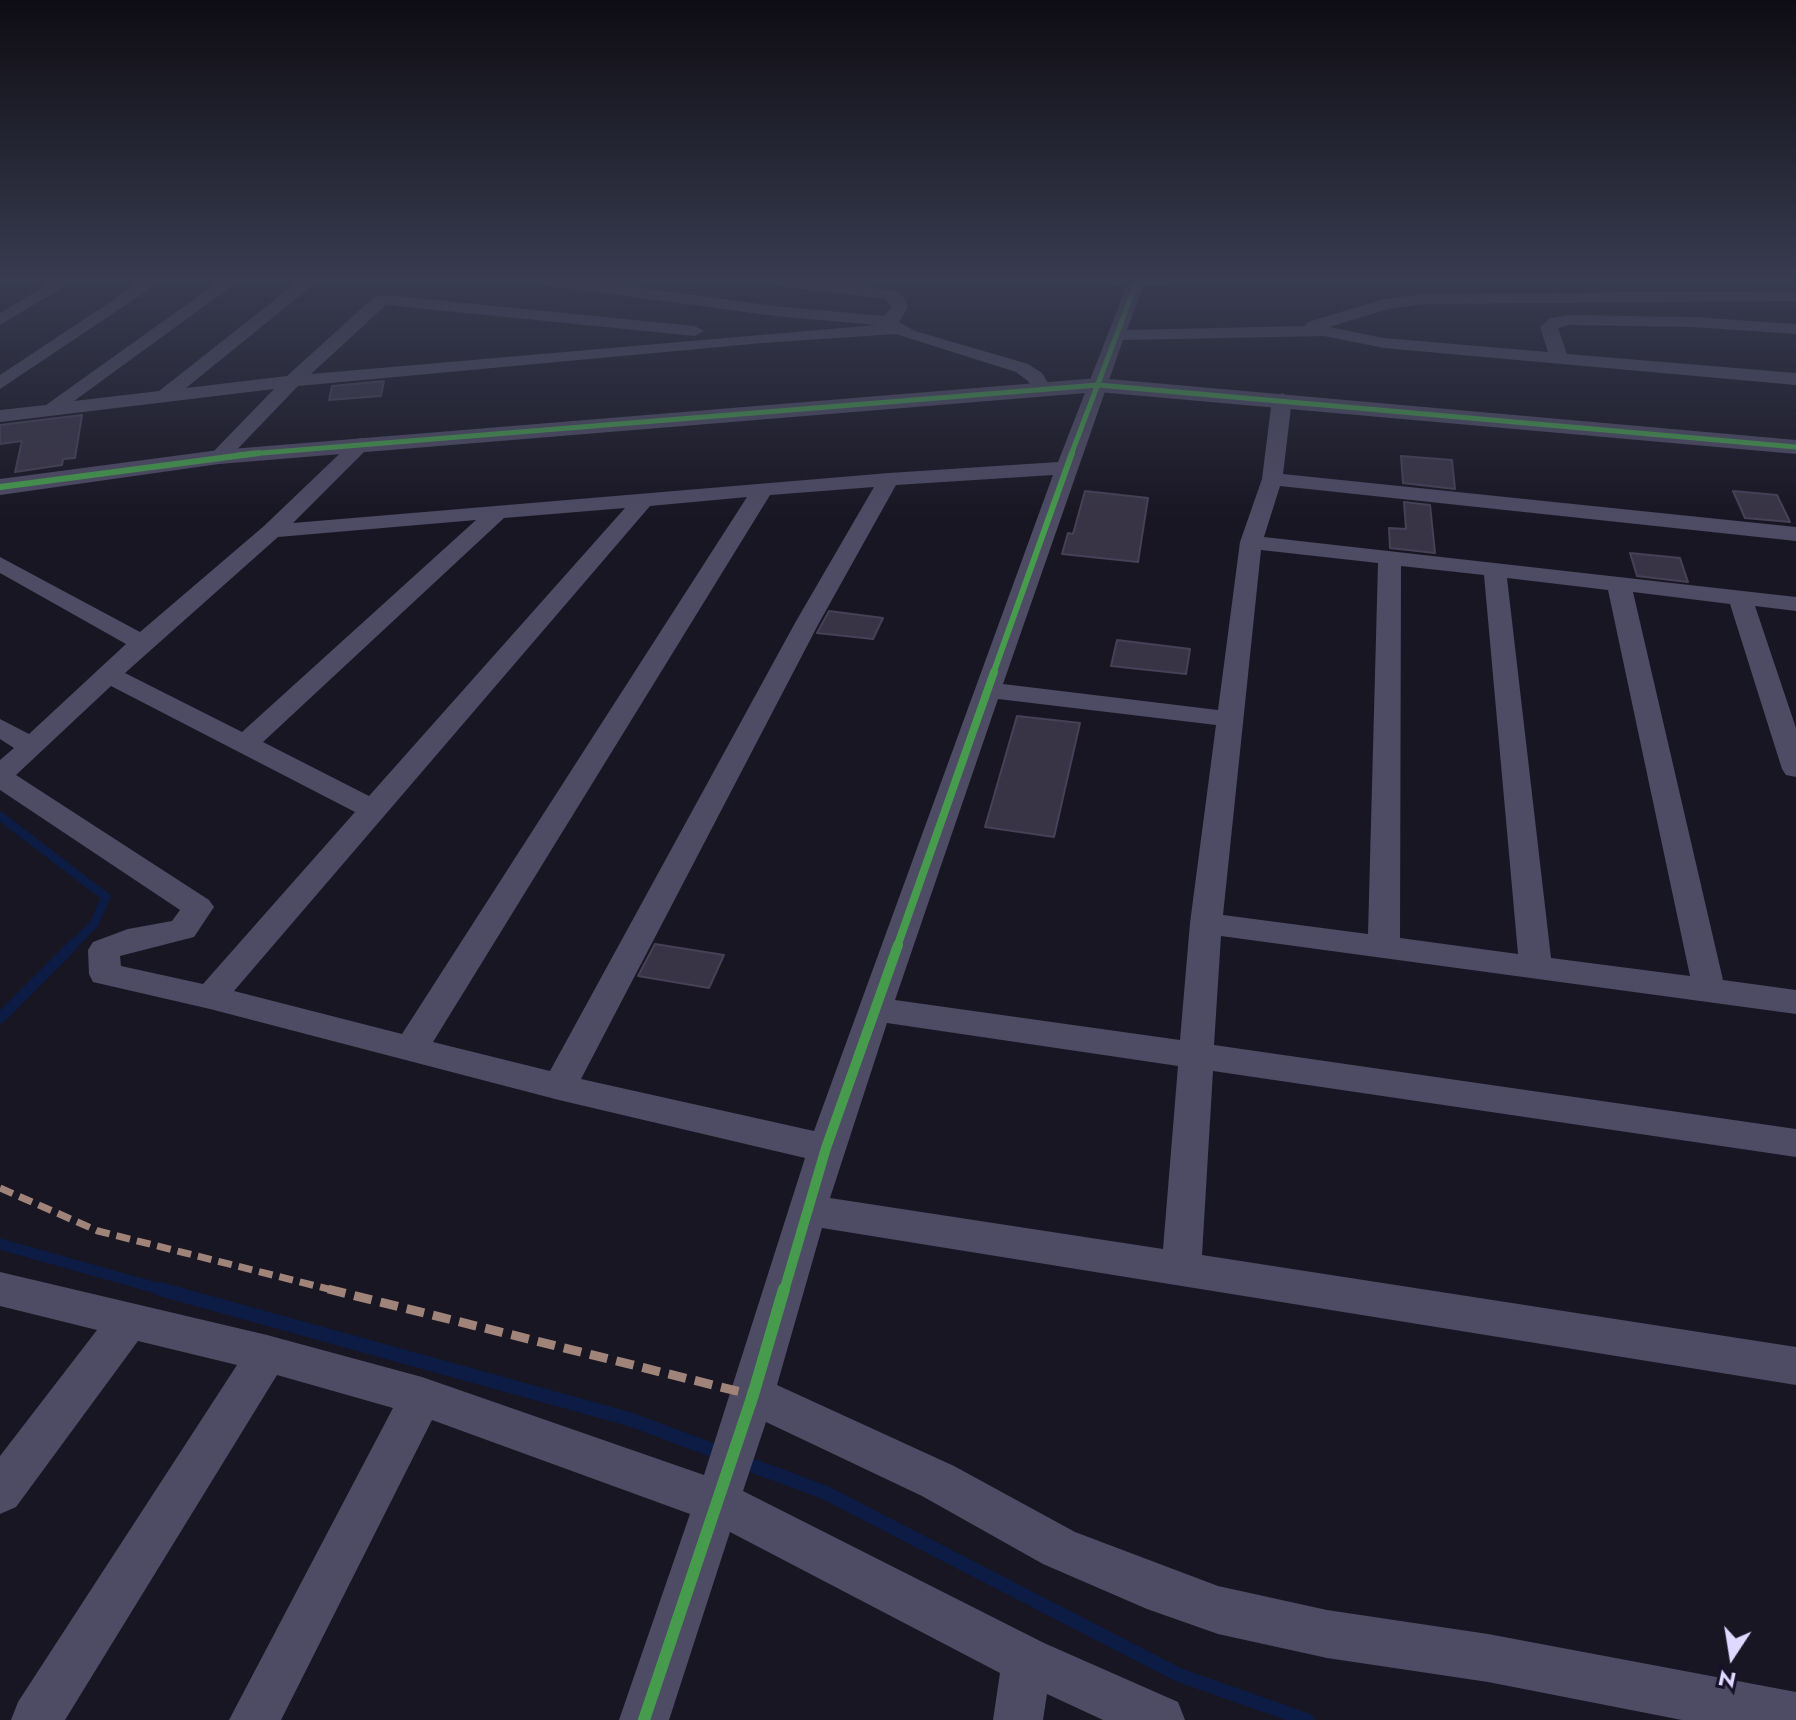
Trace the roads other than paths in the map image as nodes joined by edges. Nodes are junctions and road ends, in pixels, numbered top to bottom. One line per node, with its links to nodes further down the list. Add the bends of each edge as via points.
1 (34, 360): 11 (street)
2 (120, 360): 16 (street)
3 (210, 360): 14 (street)
4 (315, 360): 10 (street)
5 (519, 360): 10 (street)
6 (999, 360): 13 (street, via 1022,368)
7 (1107, 360): 12 (street)
8 (1585, 360): 9 (street)
9 (1796, 379)
10 (292, 381): 14 (street); 20 (street)
11 (0, 383)
12 (1098, 385): 13 (street); 15 (street); 21 (street)
13 (1043, 389): 18 (street)
14 (167, 394): 16 (street)
15 (1282, 399): 19 (street); 23 (street)
16 (50, 410): 17 (street)
17 (0, 416)
18 (361, 444): 20 (street); 28 (street)
19 (1796, 447)
20 (219, 457): 24 (street)
21 (1066, 468): 22 (street); 39 (street)
22 (889, 479): 25 (street); 56 (street)
23 (1272, 479): 29 (street); 30 (street)
24 (0, 487)
25 (762, 491): 26 (street); 54 (street)
26 (642, 502): 27 (street); 46 (street)
27 (496, 514): 28 (street); 42 (street)
28 (272, 531): 37 (street)
29 (1796, 534)
30 (1251, 542): 31 (street); 40 (street)
31 (1390, 558): 33 (street); 48 (street)
32 (0, 564): 37 (street)
33 (1495, 570): 34 (street); 49 (street)
34 (1619, 584): 35 (street); 50 (street)
35 (1740, 597): 36 (street); 44 (street)
36 (1796, 604)
37 (142, 643): 38 (street)
38 (108, 674): 42 (street); 43 (street)
39 (987, 690): 40 (street); 53 (street)
40 (1230, 719): 47 (street)
41 (0, 727): 43 (street)
42 (245, 744): 46 (street)
43 (31, 747): 45 (street)
44 (1796, 769)
45 (0, 775): 51 (street, via 198,907 183,929 104,950 105,974)
46 (373, 810): 51 (street)
47 (1206, 923): 48 (street); 55 (street)
48 (1384, 946): 49 (street)
49 (1536, 967): 50 (street)
50 (1709, 990): 52 (street)
51 (210, 997): 54 (street)
52 (1796, 1002)
53 (876, 1009): 55 (street); 58 (street)
54 (410, 1050): 56 (street)
55 (1199, 1055): 57 (street); 60 (street)
56 (559, 1087): 58 (street)
57 (1796, 1143)
58 (826, 1148): 59 (street)
59 (809, 1210): 60 (street); 65 (street)
60 (1181, 1270): 64 (street)
61 (0, 1289): 62 (street)
62 (129, 1320): 63 (street); 67 (street)
63 (267, 1354): 66 (street); 71 (street)
64 (1796, 1366)
65 (753, 1395): 68 (street); 70 (street, via 938,1481 1059,1548 1218,1610)
66 (422, 1397): 68 (street); 72 (street)
67 (0, 1492)
68 (718, 1502): 69 (street); 73 (street)
69 (1027, 1660): 74 (street); 75 (street)
70 (1796, 1717)
71 (36, 1720)
72 (254, 1720)
73 (644, 1720)
74 (1018, 1720)
75 (1160, 1720)

